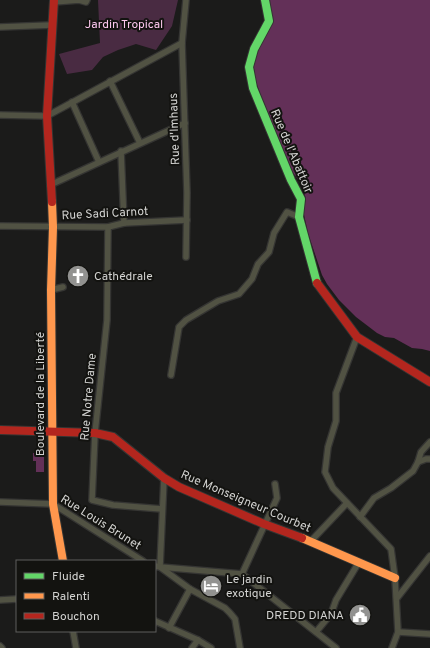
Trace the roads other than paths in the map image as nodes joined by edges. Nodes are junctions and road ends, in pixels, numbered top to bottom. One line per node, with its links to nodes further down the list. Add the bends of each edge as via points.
1 (87, 0): 4 (street)
2 (186, 0): 7 (street, Rue d'Imhaus)
3 (265, 0): 17 (street, Rue de l'Abattoir, via 269,21 254,49 249,67 253,88 267,124 301,199)
4 (54, 1): 5 (street, Boulevard de la Liberté)
5 (52, 25): 6 (street); 11 (street, Boulevard de la Liberté)
6 (0, 27)
7 (182, 42): 8 (street); 12 (street, Rue d'Imhaus)
8 (110, 81): 9 (street); 13 (street)
9 (72, 102): 11 (street); 15 (street)
10 (0, 115): 11 (street)
11 (47, 116): 16 (street, Boulevard de la Liberté)
12 (185, 123): 13 (street); 18 (street, Rue d'Imhaus)
13 (140, 143): 14 (street)
14 (121, 151): 15 (street); 19 (street)
15 (99, 162): 16 (street)
16 (50, 185): 21 (street, Boulevard de la Liberté)
17 (298, 217): 26 (street, Rue de l'Abattoir, via 317,283); 27 (street, via 287,212 274,233 269,252 239,294 218,301 179,327)
18 (186, 220): 19 (street, Rue Sadi Carnot); 23 (street, Rue d'Imhaus)
19 (124, 223): 22 (street, Rue Sadi Carnot)
20 (0, 226): 21 (street, Rue Sadi Carnot)
21 (53, 227): 22 (street, Rue Sadi Carnot); 25 (street, Boulevard de la Liberté)
22 (108, 227): 31 (street, Rue Notre Dame, via 107,320)
23 (186, 256)
24 (63, 287): 25 (street)
25 (51, 290): 30 (street, Boulevard de la Liberté)
26 (357, 337): 28 (street, Rue de l'Abattoir); 38 (street, via 336,393 336,421 324,472)
27 (171, 375)
28 (430, 382)
29 (0, 430): 30 (street, Rue Monseigneur Courbet)
30 (52, 432): 31 (street, Rue Monseigneur Courbet); 39 (street, Boulevard de la Liberté)
31 (95, 433): 35 (street, Rue Monseigneur Courbet, via 113,438); 40 (street, Rue Notre Dame, via 92,500 113,505)
32 (430, 442): 34 (street, via 421,452)
33 (430, 459): 34 (street)
34 (418, 462): 41 (street, via 413,471 374,498)
35 (164, 478): 40 (street); 42 (street, Rue Monseigneur Courbet)
36 (276, 484): 42 (street, via 277,498)
37 (0, 502): 39 (street, Rue Louis Brunet)
38 (347, 503): 41 (street); 43 (street)
39 (53, 504): 45 (street, Boulevard de la Liberté); 46 (street, Rue Louis Brunet)
40 (162, 509): 48 (street)
41 (360, 517): 50 (street, via 390,549)
42 (264, 524): 43 (street, Rue Monseigneur Courbet); 49 (street)
43 (312, 541): 47 (street, Rue Monseigneur Courbet)
44 (430, 556): 52 (street)
45 (63, 560)
46 (140, 560)
47 (359, 562): 50 (street, Rue Monseigneur Courbet); 58 (street, via 336,600 331,614)
48 (158, 567): 49 (street); 51 (street)
49 (242, 574): 58 (street)
50 (395, 578): 52 (street)
51 (190, 589): 56 (street); 65 (street, via 230,613 235,619)
52 (396, 598): 59 (street)
53 (16, 599): 54 (street)
54 (0, 600)
55 (156, 622): 56 (street)
56 (169, 628): 61 (street)
57 (73, 632): 62 (street)
58 (316, 632): 66 (street)
59 (398, 632): 60 (street); 67 (street)
60 (430, 634)
61 (198, 640): 63 (street); 64 (street)
62 (76, 648)
63 (192, 648)
64 (211, 648)
65 (240, 648)
66 (336, 648)
67 (392, 648)

